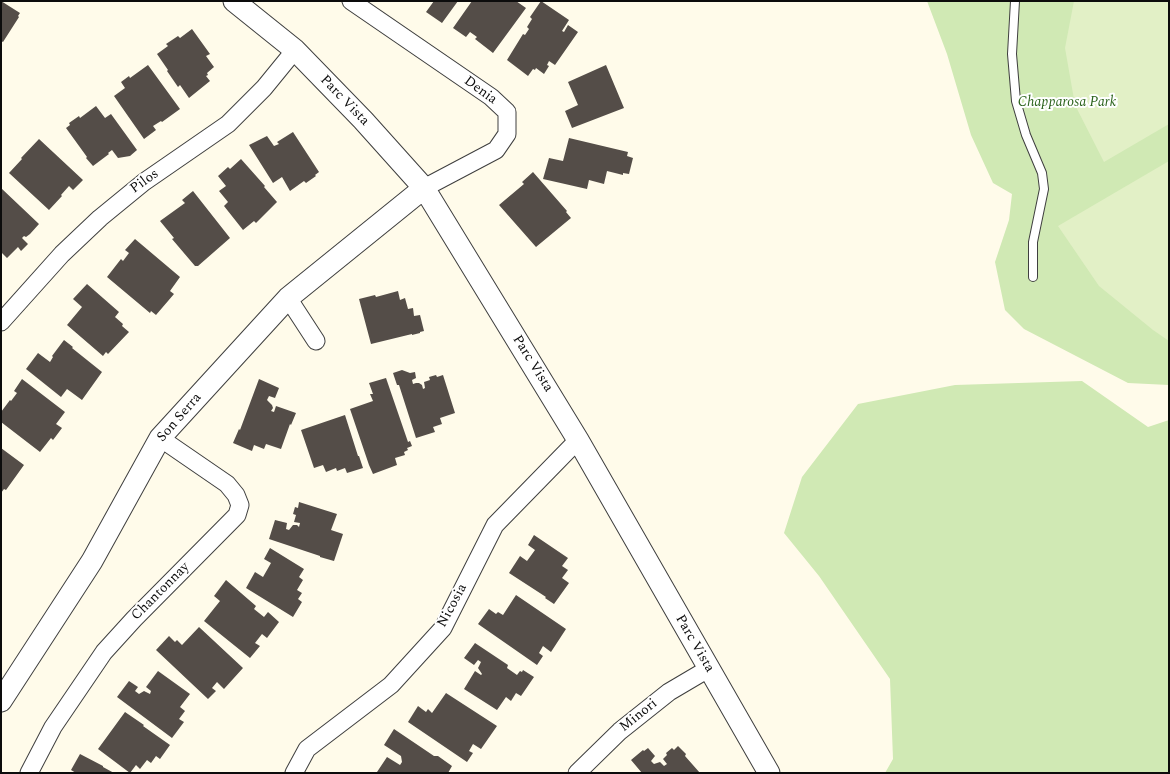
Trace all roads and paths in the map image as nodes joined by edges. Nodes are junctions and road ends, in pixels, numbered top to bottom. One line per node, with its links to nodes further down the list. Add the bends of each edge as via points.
1 (234, 1): 4 (street, Parc Vista)
2 (351, 1): 5 (street, Denia, via 491,97 507,112 507,134 496,150)
3 (1016, 1): 6 (lane, via 1012,54 1016,101 1026,135 1042,173 1044,188 1033,242)
4 (295, 50): 5 (street, Parc Vista, via 364,120); 8 (street, Pilos, via 264,88 228,124 144,182 100,218 62,254)
5 (424, 188): 7 (street, Son Serra); 11 (street, Parc Vista)
6 (1033, 277)
7 (288, 298): 9 (street); 10 (street, Son Serra)
8 (1, 322)
9 (316, 340)
10 (160, 438): 13 (street, Son Serra, via 92,561); 14 (street, Chantonnay, via 227,484 236,494 240,505 237,515 104,652 53,727)
11 (578, 440): 12 (street, Parc Vista); 15 (street, Nicosia, via 496,524 443,628 391,685 307,749)
12 (708, 669): 16 (street, Minori, via 669,692 620,731); 17 (street, Parc Vista)
13 (1, 701)
14 (29, 773)
15 (294, 773)
16 (577, 773)
17 (769, 773)

